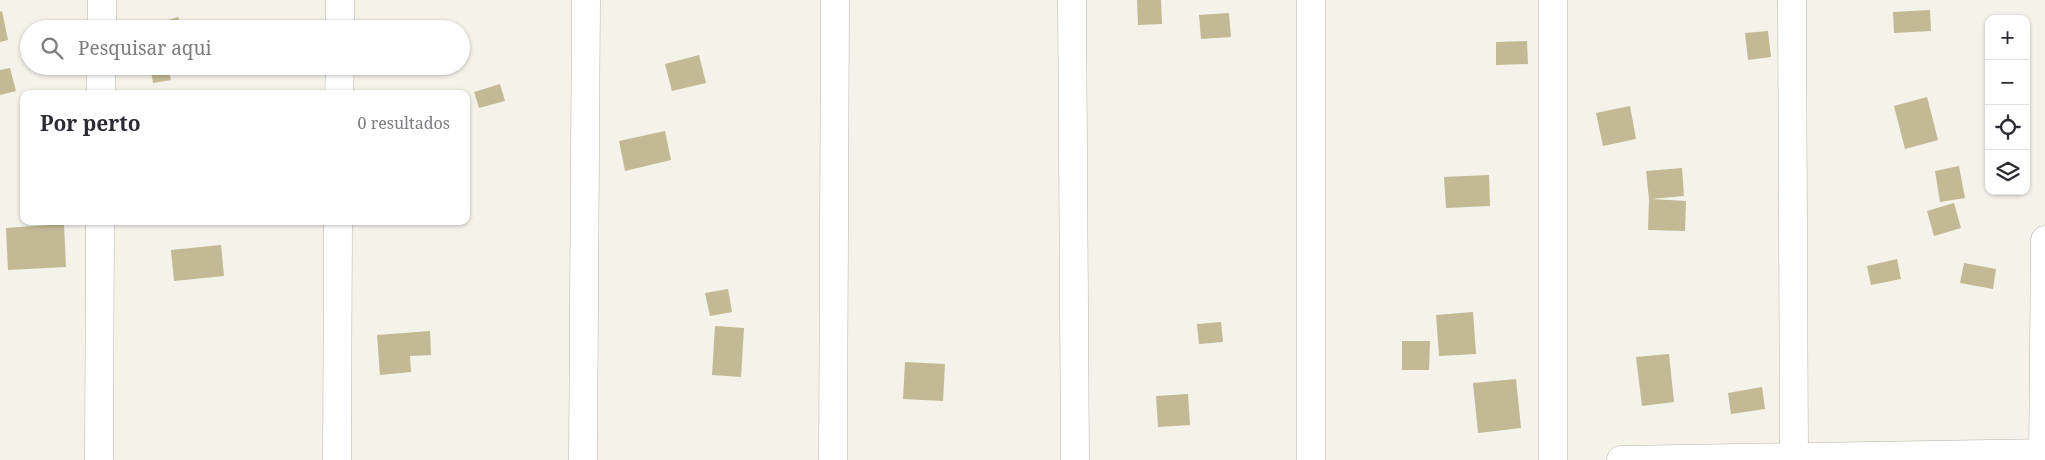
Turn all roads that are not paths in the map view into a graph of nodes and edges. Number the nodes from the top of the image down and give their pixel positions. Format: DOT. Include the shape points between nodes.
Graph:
graph roads {
  1 [pos="102,0"];
  2 [pos="340,0"];
  3 [pos="586,0"];
  4 [pos="835,0"];
  5 [pos="1072,0"];
  6 [pos="1311,0"];
  7 [pos="1553,0"];
  8 [pos="1792,0"];
  9 [pos="102,20"];
  10 [pos="340,20"];
  11 [pos="101,75"];
  12 [pos="340,75"];
  13 [pos="101,90"];
  14 [pos="340,90"];
  15 [pos="100,225"];
  16 [pos="338,225"];
  17 [pos="2045,240"];
  18 [pos="2044,455"];
  19 [pos="1794,458"];
  20 [pos="99,460"];
  21 [pos="336,460"];
  22 [pos="583,460"];
  23 [pos="833,460"];
  24 [pos="1075,460"];
  25 [pos="1311,460"];
  26 [pos="1553,460"];
  27 [pos="1621,460"];
  1 -- 9 [label="street"];
  2 -- 10 [label="street"];
  3 -- 22 [label="street"];
  4 -- 23 [label="street"];
  5 -- 24 [label="street"];
  6 -- 25 [label="street"];
  7 -- 26 [label="street"];
  8 -- 19 [label="street"];
  11 -- 13 [label="street"];
  12 -- 14 [label="street"];
  15 -- 20 [label="street"];
  16 -- 21 [label="street"];
  17 -- 18 [label="street"];
  18 -- 19 [label="street"];
  19 -- 27 [label="street"];
}
